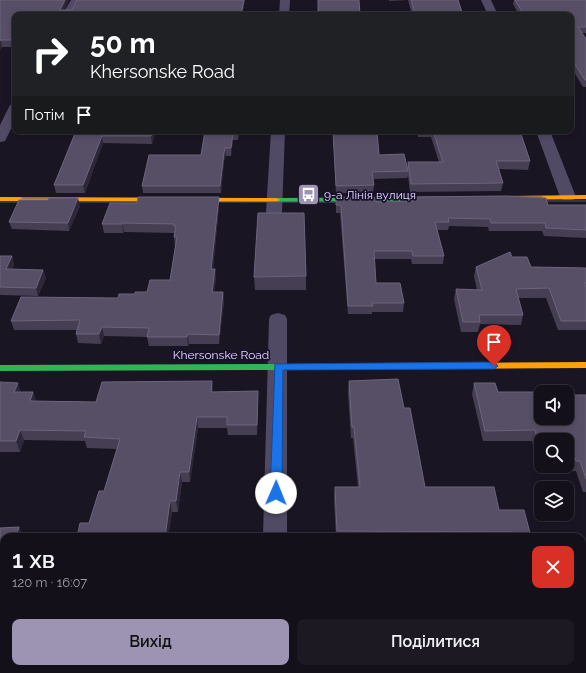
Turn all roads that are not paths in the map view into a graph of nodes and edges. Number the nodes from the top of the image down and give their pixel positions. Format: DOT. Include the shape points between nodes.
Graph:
graph roads {
  1 [pos="76,0"];
  2 [pos="285,0"];
  3 [pos="486,0"];
  4 [pos="68,12"];
  5 [pos="284,12"];
  6 [pos="492,12"];
  7 [pos="12,114"];
  8 [pos="278,134"];
  9 [pos="544,134"];
  10 [pos="0,138"];
  11 [pos="1,196"];
  12 [pos="568,197"];
  13 [pos="586,197"];
  14 [pos="449,198"];
  15 [pos="496,198"];
  16 [pos="274,206"];
  17 [pos="278,319"];
  18 [pos="586,365"];
  19 [pos="278,367"];
  20 [pos="0,368"];
  21 [pos="275,533"];
  1 -- 4 [label="street"];
  2 -- 5 [label="street"];
  3 -- 6 [label="street"];
  7 -- 10 [label="street"];
  8 -- 16 [label="street"];
  9 -- 12 [label="street"];
  11 -- 16 [label="street"];
  12 -- 13 [label="street"];
  12 -- 15 [label="street"];
  14 -- 16 [label="street"];
  17 -- 19 [label="street"];
  18 -- 19 [label="street, Khersonske Road"];
  19 -- 20 [label="street, Khersonske Road"];
  19 -- 21 [label="street"];
}
